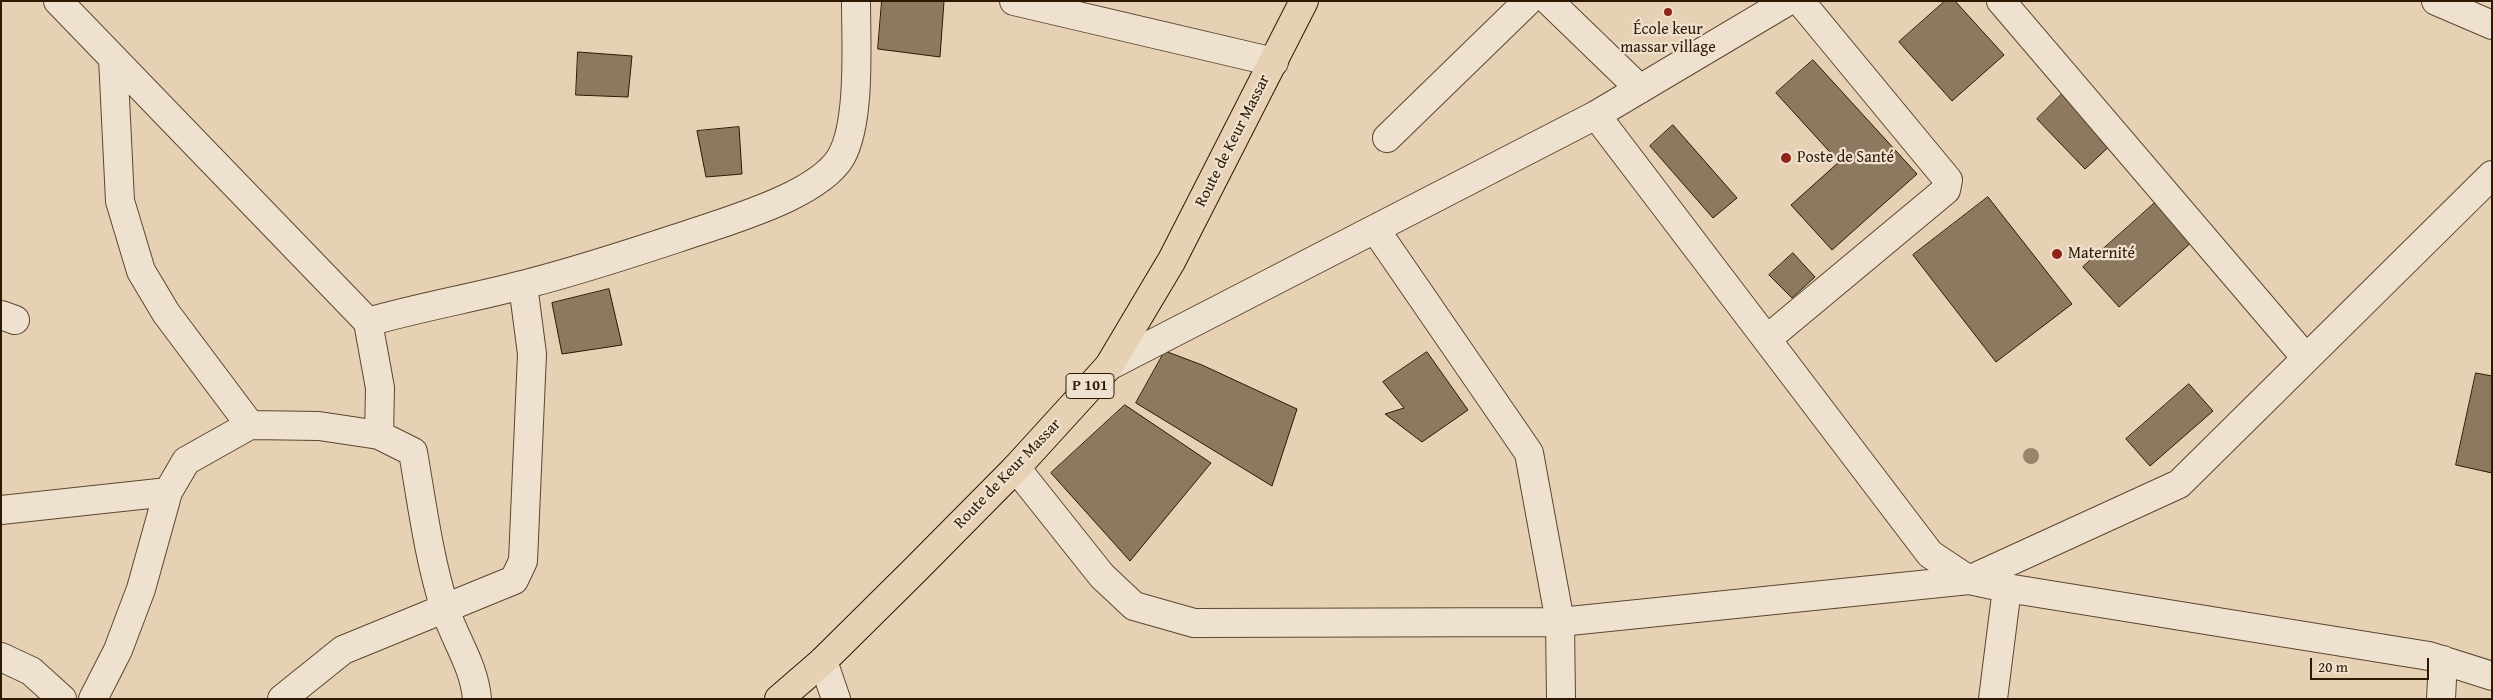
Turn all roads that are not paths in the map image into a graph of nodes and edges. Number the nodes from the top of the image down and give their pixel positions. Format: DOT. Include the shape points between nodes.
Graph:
graph roads {
  1 [pos="58,1"];
  2 [pos="856,1"];
  3 [pos="1014,1"];
  4 [pos="1304,1"];
  5 [pos="1528,1"];
  6 [pos="1548,1"];
  7 [pos="1788,1"];
  8 [pos="1800,1"];
  9 [pos="2001,1"];
  10 [pos="2436,1"];
  11 [pos="1093,10"];
  12 [pos="2492,25"];
  13 [pos="113,58"];
  14 [pos="1274,62"];
  15 [pos="1640,89"];
  16 [pos="1596,115"];
  17 [pos="1386,138"];
  18 [pos="2491,177"];
  19 [pos="1375,229"];
  20 [pos="524,285"];
  21 [pos="368,322"];
  22 [pos="1767,339"];
  23 [pos="2306,358"];
  24 [pos="1110,366"];
  25 [pos="250,425"];
  26 [pos="379,435"];
  27 [pos="1016,468"];
  28 [pos="168,492"];
  29 [pos="1,510"];
  30 [pos="1969,580"];
  31 [pos="2008,588"];
  32 [pos="445,610"];
  33 [pos="1560,622"];
  34 [pos="1,657"];
  35 [pos="2442,660"];
  36 [pos="823,662"];
  37 [pos="2492,676"];
  38 [pos="62,699"];
  39 [pos="93,699"];
  40 [pos="282,699"];
  41 [pos="476,699"];
  42 [pos="779,699"];
  43 [pos="836,699"];
  44 [pos="1561,699"];
  45 [pos="1993,699"];
  46 [pos="2441,699"];
  1 -- 13 [label="street"];
  2 -- 20 [label="street" via="850,136 840,159 824,176 772,206 610,262"];
  3 -- 11 [label="street"];
  4 -- 14 [label="main road, Route de Keur Massar / P 101"];
  5 -- 17 [label="street"];
  6 -- 15 [label="street"];
  7 -- 15 [label="street"];
  8 -- 22 [label="street" via="1948,180 1946,190"];
  9 -- 23 [label="street"];
  10 -- 12 [label="street"];
  11 -- 14 [label="street"];
  13 -- 21 [label="street"];
  13 -- 25 [label="street" via="120,201 141,271 166,313"];
  14 -- 24 [label="main road, Route de Keur Massar / P 101" via="1172,260"];
  15 -- 16 [label="street"];
  16 -- 19 [label="street"];
  16 -- 22 [label="street"];
  18 -- 23 [label="street"];
  19 -- 24 [label="street"];
  19 -- 33 [label="street" via="1529,453"];
  20 -- 21 [label="street"];
  20 -- 32 [label="street" via="532,354 523,561 514,580"];
  21 -- 26 [label="street" via="380,388"];
  22 -- 30 [label="street" via="1930,554"];
  23 -- 30 [label="street" via="2180,484"];
  24 -- 27 [label="main road, Route de Keur Massar / P 101"];
  25 -- 26 [label="street" via="319,426"];
  25 -- 28 [label="street" via="186,461"];
  26 -- 32 [label="street" via="413,452 426,531"];
  27 -- 33 [label="street" via="1102,576 1134,606 1194,623"];
  27 -- 36 [label="main road, Route de Keur Massar / P 101"];
  28 -- 29 [label="street"];
  28 -- 39 [label="street" via="141,590 118,650"];
  30 -- 31 [label="street"];
  30 -- 33 [label="street"];
  31 -- 35 [label="street"];
  31 -- 45 [label="street"];
  32 -- 40 [label="street" via="343,650"];
  32 -- 41 [label="street" via="475,680"];
  33 -- 44 [label="street"];
  34 -- 38 [label="street" via="30,671"];
  35 -- 37 [label="street"];
  35 -- 46 [label="street"];
  36 -- 42 [label="main road, Route de Keur Massar / P 101"];
  36 -- 43 [label="street"];
}
